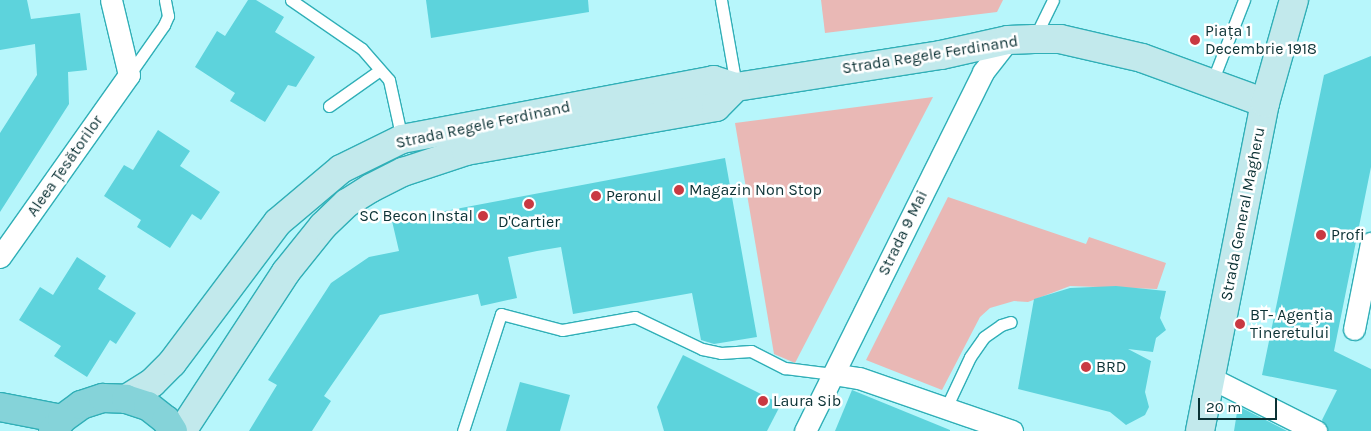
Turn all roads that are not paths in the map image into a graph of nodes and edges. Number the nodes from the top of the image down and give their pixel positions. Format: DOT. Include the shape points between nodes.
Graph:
graph roads {
  1 [pos="111,0"];
  2 [pos="165,0"];
  3 [pos="291,0"];
  4 [pos="721,0"];
  5 [pos="1053,0"];
  6 [pos="1244,0"];
  7 [pos="1294,0"];
  8 [pos="1021,39"];
  9 [pos="380,70"];
  10 [pos="129,75"];
  11 [pos="1212,82"];
  12 [pos="736,87"];
  13 [pos="1265,103"];
  14 [pos="329,106"];
  15 [pos="402,139"];
  16 [pos="1371,243"];
  17 [pos="0,257"];
  18 [pos="1010,322"];
  19 [pos="1354,329"];
  20 [pos="833,374"];
  21 [pos="1211,378"];
  22 [pos="126,399"];
  23 [pos="7,405"];
  24 [pos="946,408"];
  25 [pos="58,425"];
  26 [pos="173,431"];
  27 [pos="182,431"];
  28 [pos="463,431"];
  29 [pos="805,431"];
  30 [pos="1012,431"];
  31 [pos="1200,431"];
  32 [pos="1316,431"];
  1 -- 10 [label="street"];
  2 -- 10 [label="lane, Aleea Țesătorilor" via="168,16 164,25"];
  3 -- 9 [label="lane" via="362,49"];
  4 -- 12 [label="lane"];
  5 -- 8 [label="lane"];
  6 -- 11 [label="lane"];
  7 -- 13 [label="street, Strada General Magheru"];
  8 -- 11 [label="street, Strada Regele Ferdinand" via="1060,39 1109,49"];
  8 -- 12 [label="street, Strada Regele Ferdinand"];
  8 -- 20 [label="street, Strada 9 Mai" via="983,72"];
  9 -- 14 [label="lane"];
  9 -- 15 [label="lane" via="389,80"];
  10 -- 17 [label="street, Aleea Țesătorilor"];
  11 -- 13 [label="street, Strada Regele Ferdinand"];
  12 -- 15 [label="street, Strada Regele Ferdinand" via="713,80"];
  12 -- 27 [label="street, Strada Regele Ferdinand" via="716,108 466,151 402,172 347,203 323,226 286,272"];
  13 -- 21 [label="street, Strada General Magheru"];
  15 -- 22 [label="street, Strada Regele Ferdinand" via="341,169 278,222 172,363 152,383"];
  16 -- 19 [label="street"];
  18 -- 24 [label="lane" via="984,337 970,357"];
  20 -- 24 [label="street" via="859,378"];
  20 -- 28 [label="lane" via="785,368 751,351 721,353 702,349 635,317 562,330 501,314"];
  20 -- 29 [label="street, Strada 9 Mai"];
  21 -- 31 [label="street, Strada General Magheru"];
  21 -- 32 [label="street"];
  22 -- 25 [label="main road" via="103,398 81,405"];
  22 -- 26 [label="main road" via="148,406 166,420"];
  23 -- 25 [label="main road"];
  24 -- 30 [label="street"];
}
